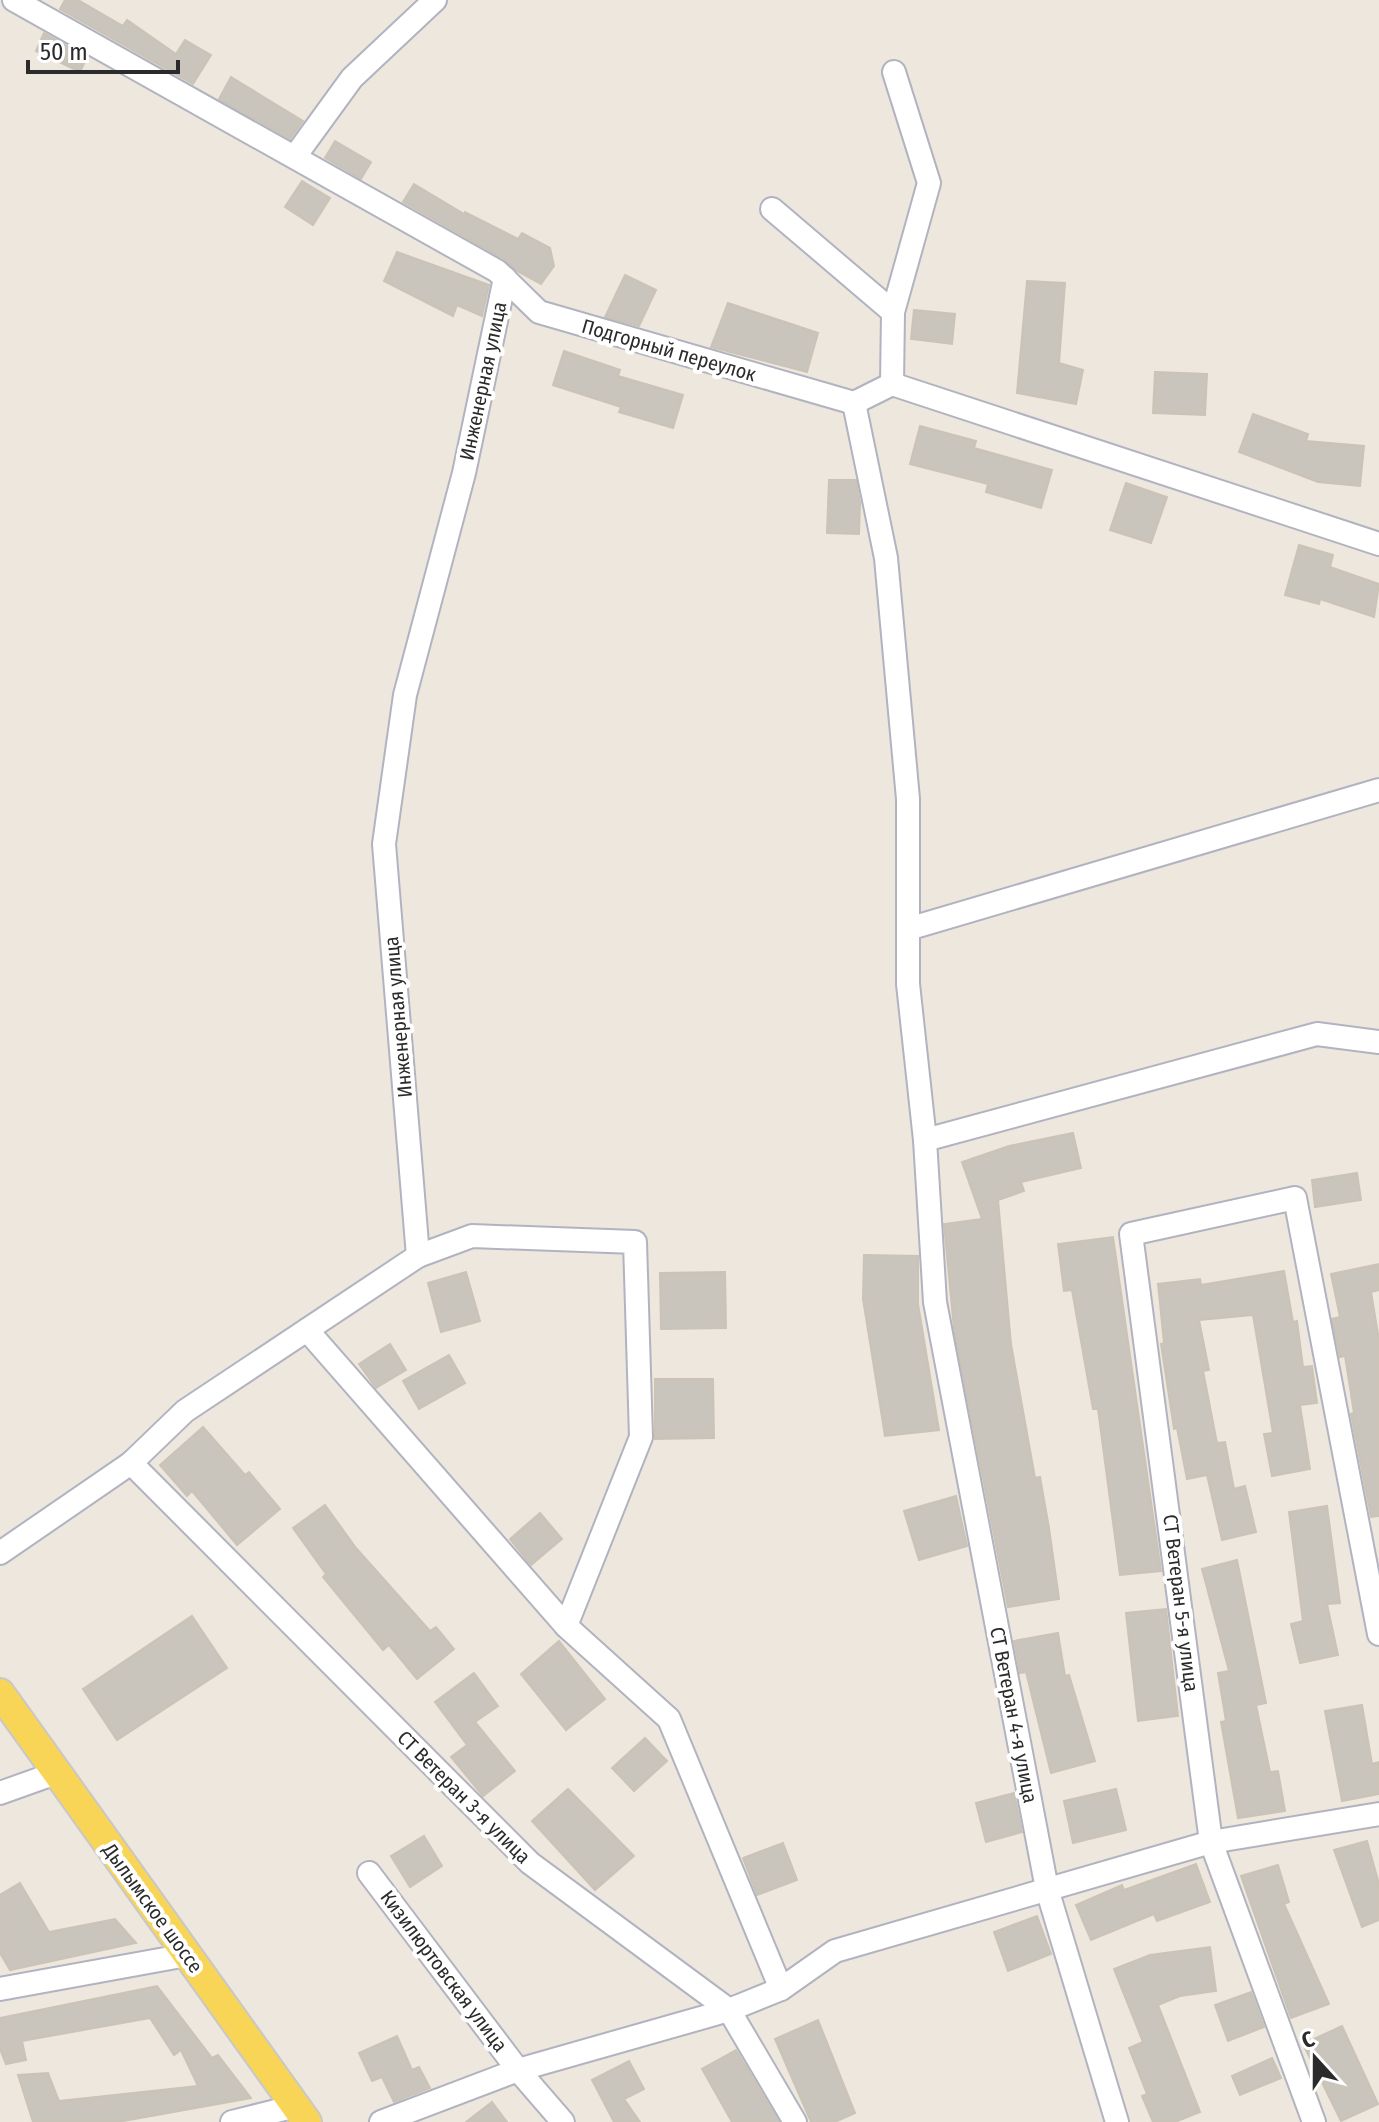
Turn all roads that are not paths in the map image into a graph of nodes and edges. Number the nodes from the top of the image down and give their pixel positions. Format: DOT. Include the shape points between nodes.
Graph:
graph roads {
  1 [pos="14,0"];
  2 [pos="435,0"];
  3 [pos="894,72"];
  4 [pos="296,155"];
  5 [pos="772,209"];
  6 [pos="505,278"];
  7 [pos="893,312"];
  8 [pos="892,384"];
  9 [pos="854,403"];
  10 [pos="1379,544"];
  11 [pos="1379,790"];
  12 [pos="908,929"];
  13 [pos="1379,1042"];
  14 [pos="925,1140"];
  15 [pos="418,1256"];
  16 [pos="307,1330"];
  17 [pos="131,1463"];
  18 [pos="0,1553"];
  19 [pos="566,1626"];
  20 [pos="1379,1634"];
  21 [pos="0,1693"];
  22 [pos="56,1773"];
  23 [pos="0,1793"];
  24 [pos="1378,1816"];
  25 [pos="1211,1842"];
  26 [pos="369,1873"];
  27 [pos="1047,1889"];
  28 [pos="187,1955"];
  29 [pos="0,1989"];
  30 [pos="781,1989"];
  31 [pos="729,2010"];
  32 [pos="518,2070"];
  33 [pos="301,2114"];
  34 [pos="232,2122"];
  35 [pos="381,2122"];
  36 [pos="563,2122"];
  37 [pos="795,2122"];
  38 [pos="1117,2122"];
  39 [pos="1314,2122"];
  1 -- 4 [label="street, Подгорный переулок"];
  2 -- 4 [label="street" via="352,78"];
  3 -- 7 [label="street" via="929,183"];
  4 -- 6 [label="street, Подгорный переулок"];
  5 -- 7 [label="street"];
  6 -- 9 [label="street, Подгорный переулок" via="539,312"];
  6 -- 15 [label="street, Инженерная улица" via="464,473 405,695 384,844"];
  7 -- 8 [label="street"];
  8 -- 9 [label="street"];
  8 -- 10 [label="street"];
  9 -- 12 [label="street, СТ Ветеран 4-я улица" via="886,558 908,799"];
  11 -- 12 [label="street"];
  12 -- 14 [label="street, СТ Ветеран 4-я улица" via="908,984"];
  13 -- 14 [label="street" via="1317,1034"];
  14 -- 27 [label="street, СТ Ветеран 4-я улица" via="935,1302"];
  15 -- 16 [label="street"];
  15 -- 19 [label="street" via="472,1236 635,1242 641,1437"];
  16 -- 17 [label="street" via="185,1411"];
  16 -- 19 [label="street"];
  17 -- 18 [label="street"];
  17 -- 31 [label="street, СТ Ветеран 3-я улица" via="530,1863"];
  19 -- 30 [label="street" via="669,1719"];
  20 -- 25 [label="street, СТ Ветеран 5-я улица" via="1295,1198 1131,1234"];
  21 -- 22 [label="main road, Дылымское шоссе"];
  22 -- 23 [label="street"];
  22 -- 28 [label="main road, Дылымское шоссе"];
  24 -- 25 [label="street"];
  25 -- 27 [label="street"];
  25 -- 39 [label="street, СТ Ветеран 5-я улица"];
  26 -- 32 [label="street, Кизилюртовская улица"];
  27 -- 30 [label="street" via="835,1951"];
  27 -- 38 [label="street, СТ Ветеран 4-я улица"];
  28 -- 29 [label="street"];
  28 -- 33 [label="main road, Дылымское шоссе"];
  30 -- 31 [label="street"];
  31 -- 32 [label="street"];
  31 -- 37 [label="street, СТ Ветеран 3-я улица"];
  32 -- 35 [label="street"];
  32 -- 36 [label="street, Кизилюртовская улица"];
  33 -- 34 [label="street"];
}
